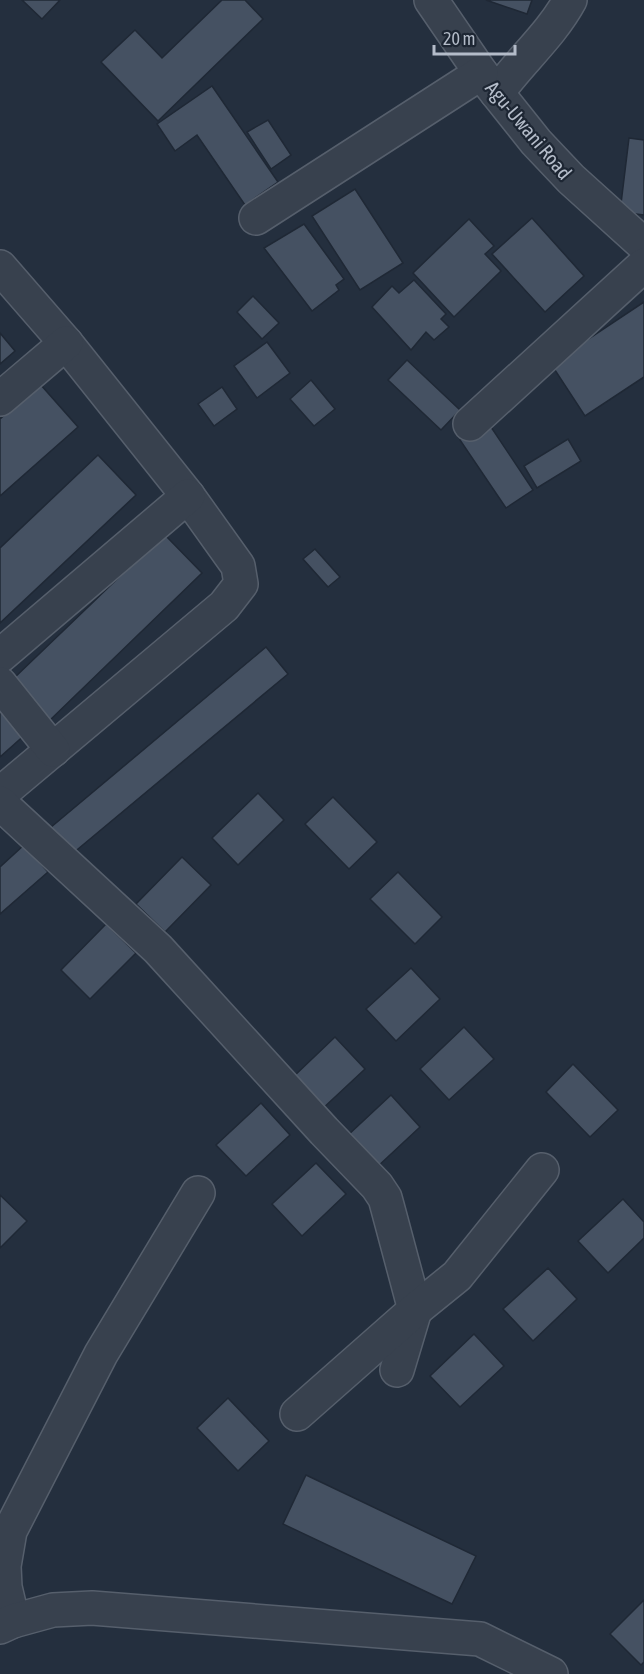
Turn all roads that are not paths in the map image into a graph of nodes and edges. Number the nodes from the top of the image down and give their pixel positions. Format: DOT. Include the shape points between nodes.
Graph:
graph roads {
  1 [pos="431,0"];
  2 [pos="570,0"];
  3 [pos="489,83"];
  4 [pos="256,218"];
  5 [pos="644,245"];
  6 [pos="644,265"];
  7 [pos="0,267"];
  8 [pos="66,343"];
  9 [pos="0,399"];
  10 [pos="470,424"];
  11 [pos="188,496"];
  12 [pos="0,656"];
  13 [pos="0,684"];
  14 [pos="53,750"];
  15 [pos="0,794"];
  16 [pos="0,803"];
  17 [pos="542,1170"];
  18 [pos="198,1193"];
  19 [pos="415,1311"];
  20 [pos="397,1370"];
  21 [pos="297,1414"];
  22 [pos="5,1522"];
  23 [pos="7,1624"];
  24 [pos="551,1674"];
  1 -- 3 [label="street, Agu-Uwani Road"];
  2 -- 3 [label="street" via="549,31 512,72"];
  3 -- 4 [label="street"];
  3 -- 5 [label="street, Agu-Uwani Road" via="571,179"];
  6 -- 10 [label="street"];
  7 -- 8 [label="street"];
  8 -- 9 [label="street"];
  8 -- 11 [label="street"];
  11 -- 12 [label="street"];
  11 -- 14 [label="street" via="238,566 241,584 224,606"];
  13 -- 14 [label="street"];
  14 -- 15 [label="street"];
  16 -- 19 [label="street" via="158,949 377,1186 388,1209"];
  17 -- 19 [label="street" via="470,1263"];
  18 -- 22 [label="street"];
  19 -- 20 [label="street"];
  19 -- 21 [label="street"];
  22 -- 23 [label="street"];
  23 -- 24 [label="street" via="53,1610 92,1608 480,1639"];
}
